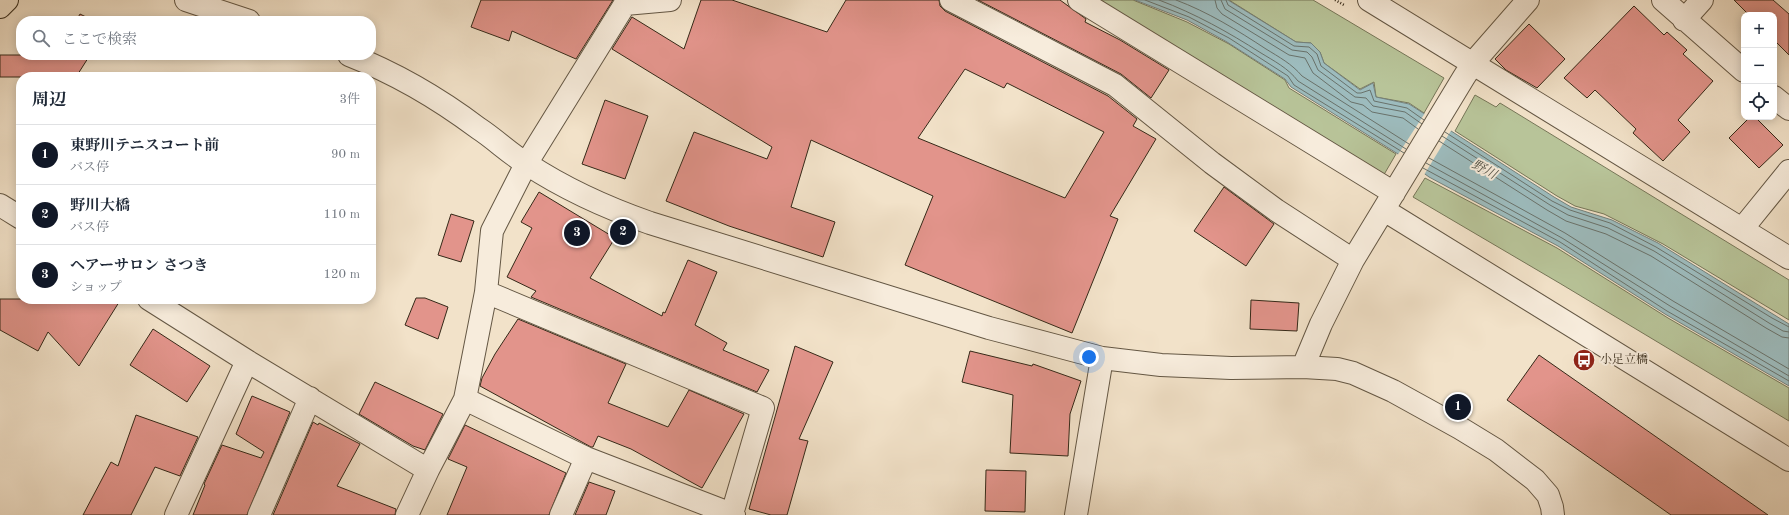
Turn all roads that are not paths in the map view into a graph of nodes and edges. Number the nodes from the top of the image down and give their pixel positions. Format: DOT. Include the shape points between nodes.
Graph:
graph roads {
  1 [pos="7,0"];
  2 [pos="186,0"];
  3 [pos="670,0"];
  4 [pos="951,0"];
  5 [pos="1079,0"];
  6 [pos="1369,0"];
  7 [pos="1528,0"];
  8 [pos="1663,0"];
  9 [pos="1702,0"];
  10 [pos="0,7"];
  11 [pos="234,16"];
  12 [pos="1684,20"];
  13 [pos="361,60"];
  14 [pos="1473,63"];
  15 [pos="1741,68"];
  16 [pos="1777,99"];
  17 [pos="1789,109"];
  18 [pos="526,164"];
  19 [pos="1789,170"];
  20 [pos="1392,197"];
  21 [pos="0,205"];
  22 [pos="16,215"];
  23 [pos="1742,229"];
  24 [pos="1789,258"];
  25 [pos="1353,260"];
  26 [pos="486,292"];
  27 [pos="157,304"];
  28 [pos="1102,358"];
  29 [pos="247,361"];
  30 [pos="1303,367"];
  31 [pos="310,398"];
  32 [pos="464,400"];
  33 [pos="586,458"];
  34 [pos="1789,460"];
  35 [pos="428,470"];
  36 [pos="733,514"];
  37 [pos="176,515"];
  38 [pos="258,515"];
  39 [pos="407,515"];
  40 [pos="561,515"];
  41 [pos="1076,515"];
  42 [pos="1553,515"];
  1 -- 10 [label="main road"];
  2 -- 11 [label="street"];
  3 -- 18 [label="street" via="626,4"];
  4 -- 25 [label="street" via="1114,85 1276,210"];
  5 -- 20 [label="street"];
  6 -- 14 [label="street"];
  7 -- 14 [label="street"];
  8 -- 12 [label="street"];
  9 -- 12 [label="street"];
  12 -- 15 [label="street"];
  13 -- 18 [label="street" via="423,91 478,127"];
  14 -- 20 [label="street"];
  14 -- 23 [label="street"];
  16 -- 17 [label="street"];
  18 -- 26 [label="street" via="492,231"];
  18 -- 28 [label="street" via="601,205 650,223 989,328"];
  19 -- 23 [label="street"];
  20 -- 25 [label="street"];
  20 -- 34 [label="street"];
  21 -- 22 [label="street"];
  23 -- 24 [label="street"];
  25 -- 30 [label="street"];
  26 -- 32 [label="street"];
  26 -- 36 [label="street" via="763,408"];
  27 -- 29 [label="street"];
  28 -- 30 [label="street" via="1161,365 1230,368"];
  28 -- 41 [label="street"];
  29 -- 31 [label="street"];
  29 -- 37 [label="street"];
  30 -- 42 [label="street" via="1337,369 1353,373 1393,391 1460,428 1496,450 1535,480 1548,495"];
  31 -- 35 [label="street"];
  31 -- 38 [label="street"];
  32 -- 33 [label="street"];
  32 -- 35 [label="street"];
  33 -- 36 [label="street"];
  33 -- 40 [label="street"];
  35 -- 39 [label="street"];
}
